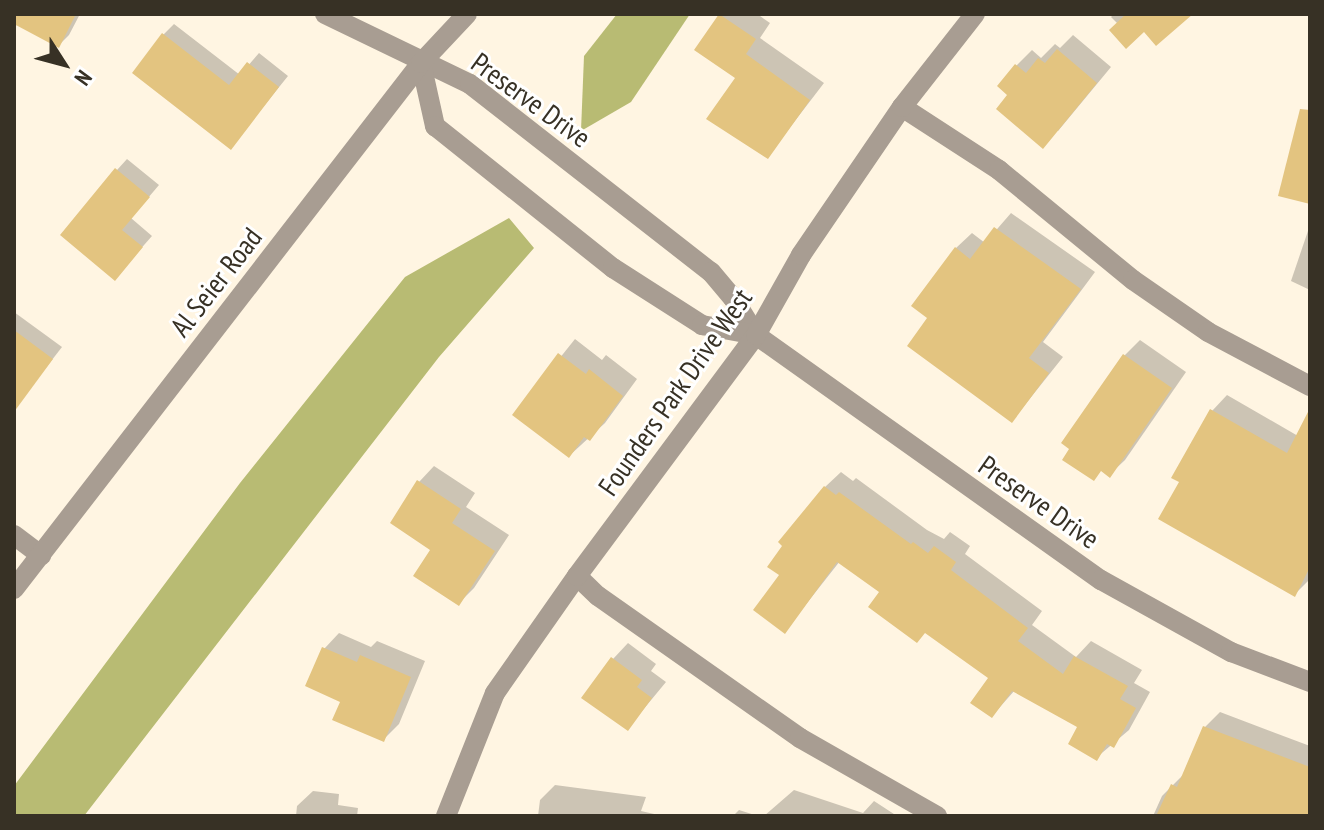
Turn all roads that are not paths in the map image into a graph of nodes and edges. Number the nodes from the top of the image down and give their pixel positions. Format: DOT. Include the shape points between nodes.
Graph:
graph roads {
  1 [pos="325,14"];
  2 [pos="467,14"];
  3 [pos="975,14"];
  4 [pos="421,63"];
  5 [pos="902,107"];
  6 [pos="756,335"];
  7 [pos="1310,386"];
  8 [pos="14,535"];
  9 [pos="41,555"];
  10 [pos="577,576"];
  11 [pos="14,589"];
  12 [pos="1310,682"];
  13 [pos="446,816"];
  14 [pos="937,816"];
  1 -- 4 [label="street"];
  2 -- 4 [label="street, Al Seier Road"];
  3 -- 5 [label="street, Founders Park Drive West"];
  4 -- 6 [label="street, Preserve Drive" via="470,84 711,272"];
  4 -- 6 [label="street, Preserve Drive" via="435,126 447,136 613,268 702,325"];
  4 -- 9 [label="street, Al Seier Road"];
  5 -- 6 [label="street, Founders Park Drive West" via="801,255"];
  5 -- 7 [label="street" via="999,170 1133,280 1196,323"];
  6 -- 10 [label="street, Founders Park Drive West"];
  6 -- 12 [label="street, Preserve Drive" via="1101,580 1231,652"];
  8 -- 9 [label="street"];
  9 -- 11 [label="street, Al Seier Road"];
  10 -- 13 [label="street, Founders Park Drive West" via="495,693"];
  10 -- 14 [label="street" via="800,738"];
}
